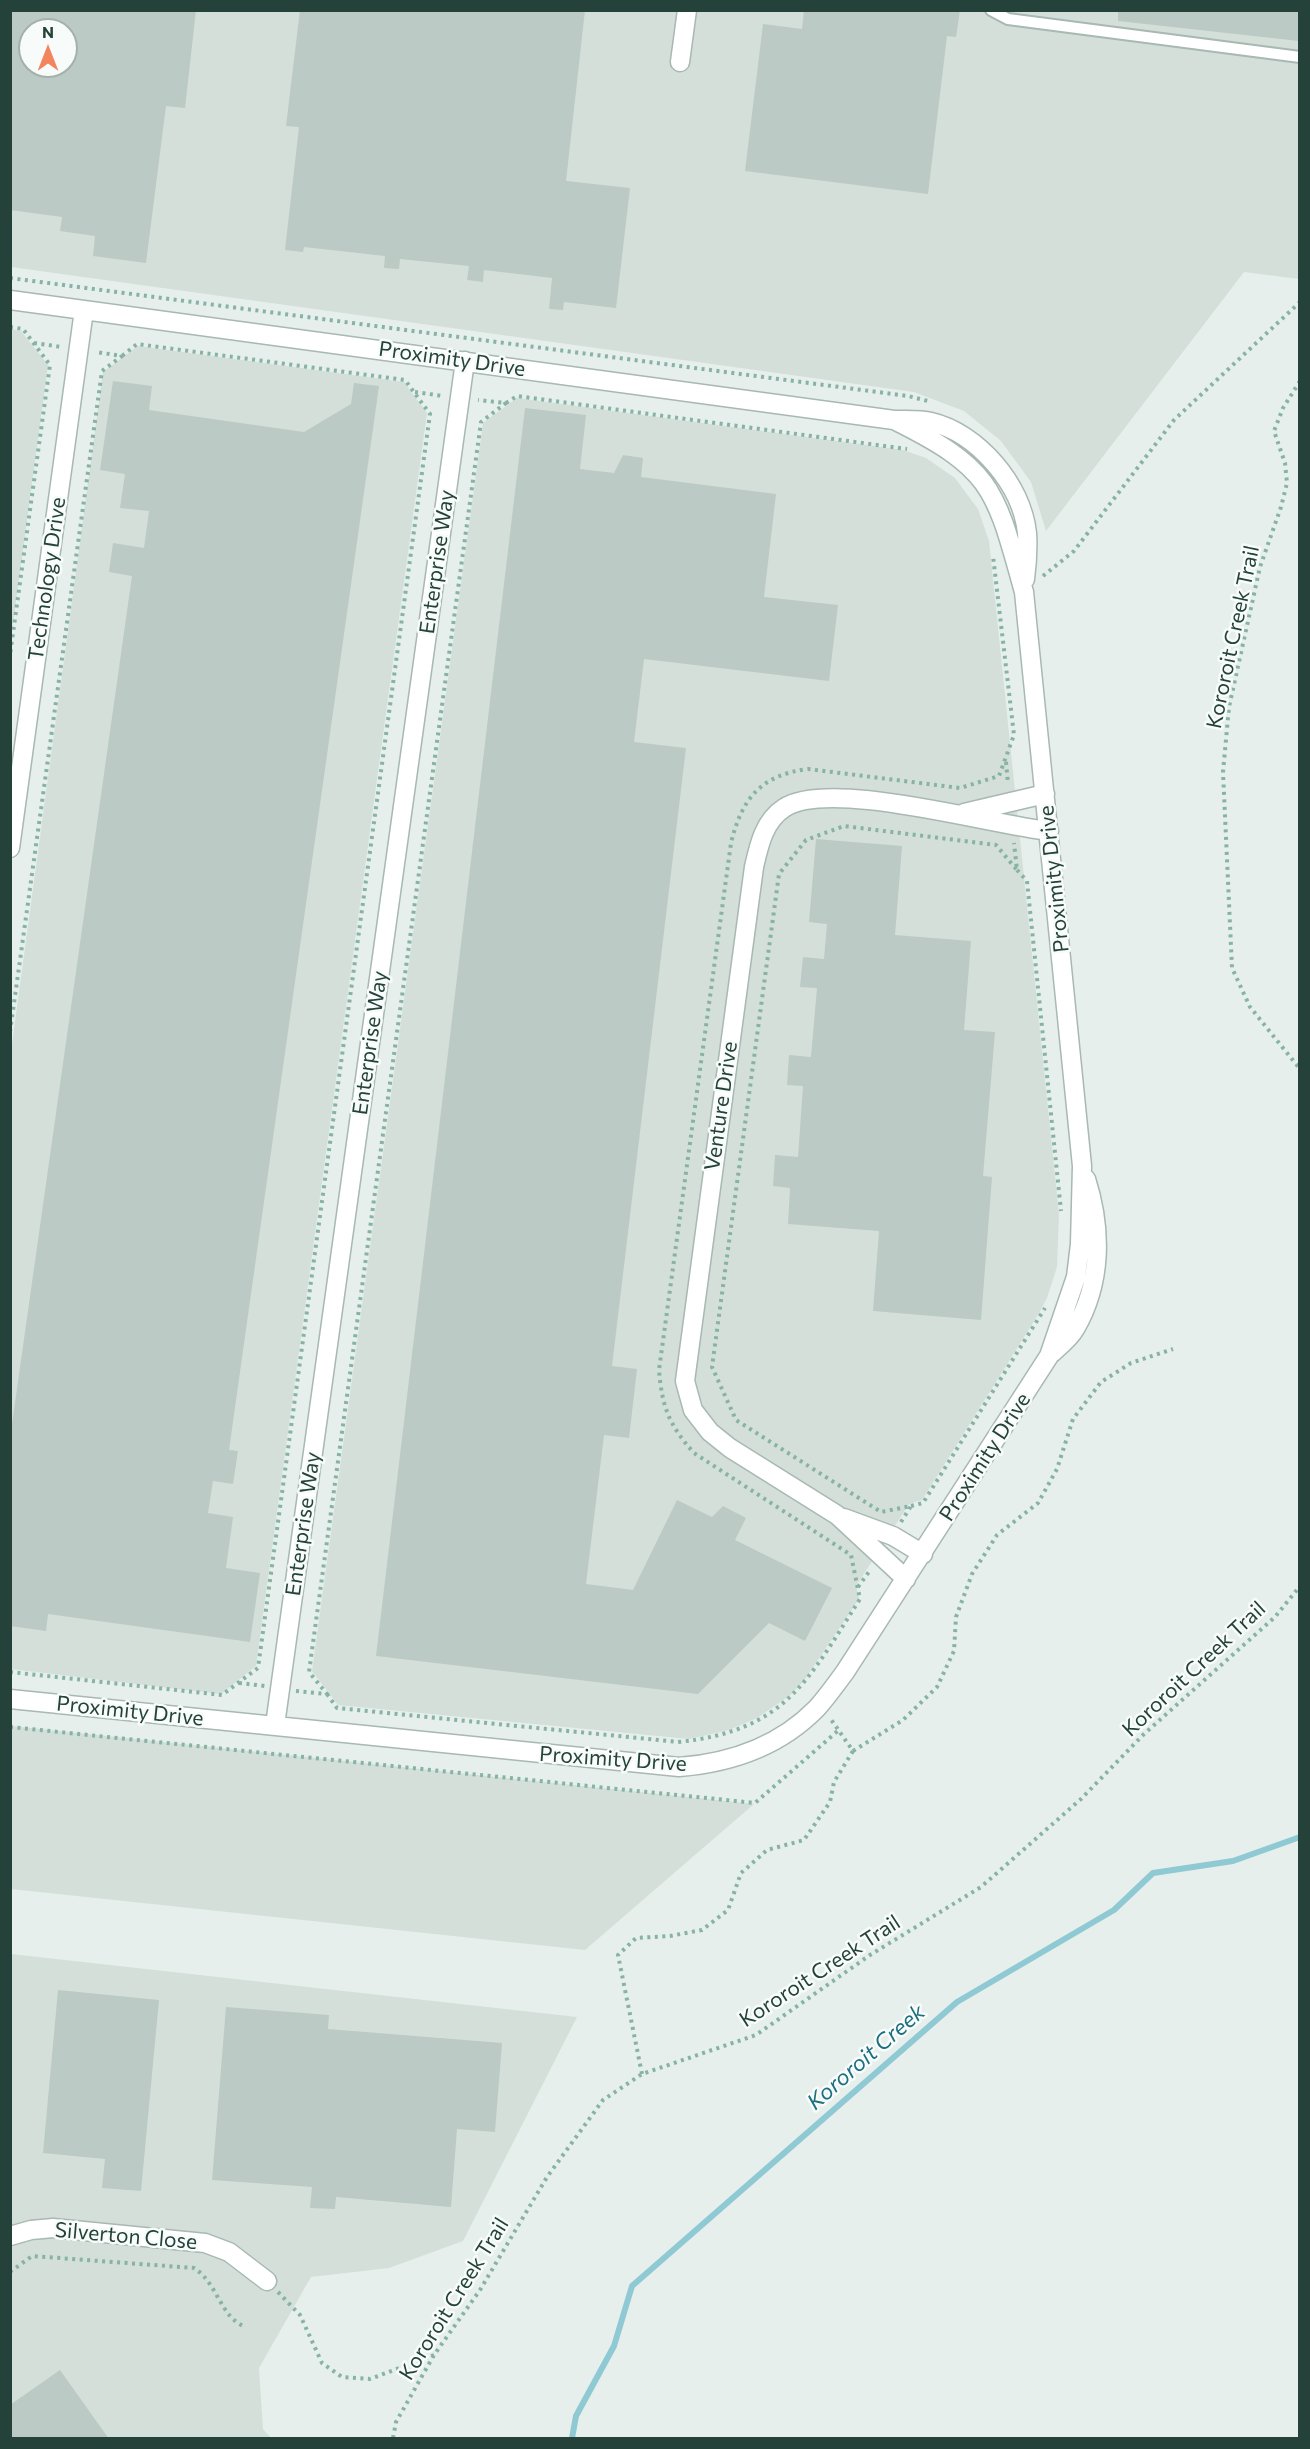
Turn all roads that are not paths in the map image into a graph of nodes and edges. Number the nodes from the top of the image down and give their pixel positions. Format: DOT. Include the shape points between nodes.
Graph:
graph roads {
  1 [pos="687,10"];
  2 [pos="991,10"];
  3 [pos="1299,57"];
  4 [pos="680,62"];
  5 [pos="10,300"];
  6 [pos="84,310"];
  7 [pos="465,361"];
  8 [pos="1045,794"];
  9 [pos="959,813"];
  10 [pos="1049,831"];
  11 [pos="10,848"];
  12 [pos="837,1515"];
  13 [pos="923,1554"];
  14 [pos="906,1579"];
  15 [pos="10,1699"];
  16 [pos="275,1725"];
  17 [pos="10,2236"];
  18 [pos="267,2281"];
  1 -- 4 [label="street"];
  2 -- 3 [label="lane" via="1008,18"];
  5 -- 6 [label="street, Proximity Drive"];
  6 -- 7 [label="street, Proximity Drive"];
  6 -- 11 [label="street, Technology Drive"];
  7 -- 8 [label="street, Proximity Drive" via="894,420 957,454 984,480 1001,512 1023,592"];
  7 -- 16 [label="street, Enterprise Way"];
  8 -- 9 [label="street, Venture Drive"];
  8 -- 10 [label="street, Proximity Drive"];
  9 -- 10 [label="street, Venture Drive" via="1012,827"];
  9 -- 12 [label="street, Venture Drive" via="829,796 806,799 785,807 772,819 761,838 754,867 685,1381 693,1410 710,1431 730,1448"];
  10 -- 13 [label="street, Proximity Drive" via="1082,1166 1076,1277 1049,1356"];
  12 -- 13 [label="street, Venture Drive" via="892,1536"];
  12 -- 14 [label="street, Venture Drive"];
  13 -- 14 [label="street, Proximity Drive"];
  14 -- 16 [label="street, Proximity Drive" via="816,1709 778,1739 748,1754 713,1764 679,1767"];
  15 -- 16 [label="street, Proximity Drive"];
  17 -- 18 [label="street, Silverton Close" via="53,2228 205,2243 229,2252"];
}
